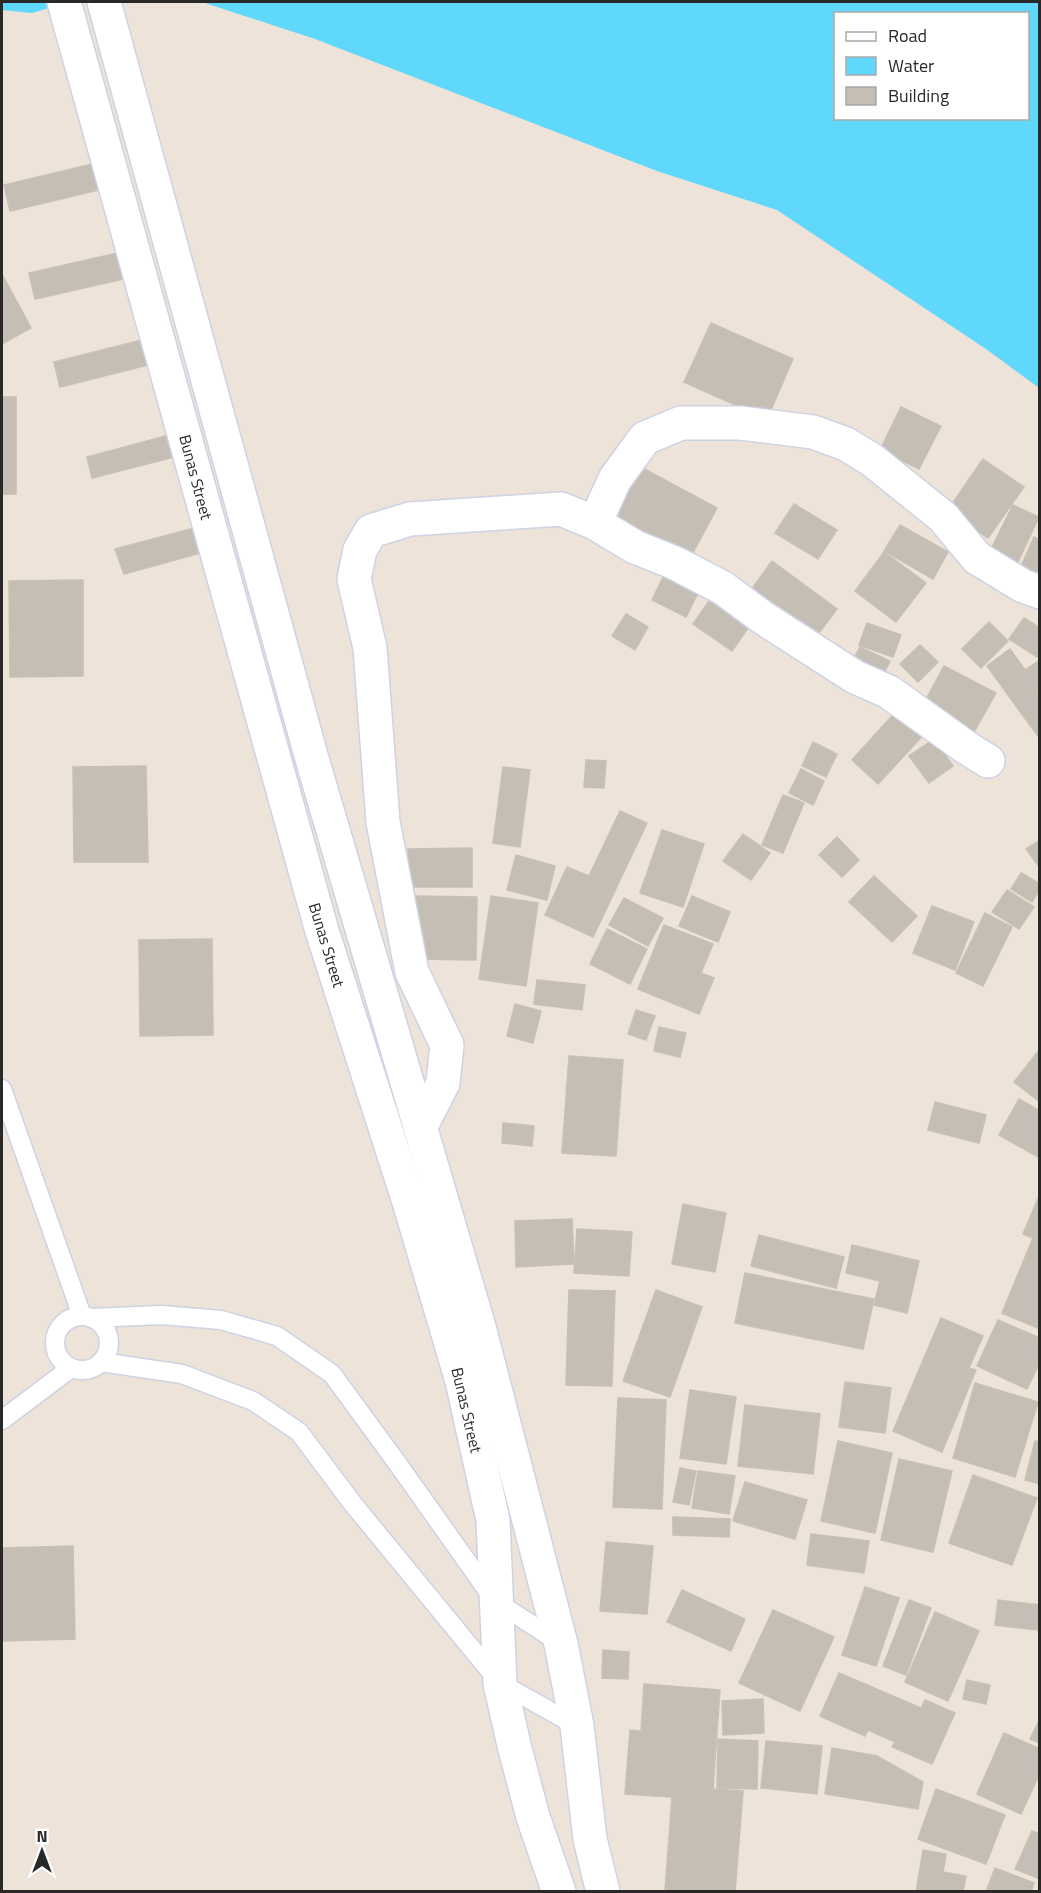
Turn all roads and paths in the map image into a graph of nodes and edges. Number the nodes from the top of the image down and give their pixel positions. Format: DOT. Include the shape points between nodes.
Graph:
graph roads {
  1 [pos="64,2"];
  2 [pos="104,2"];
  3 [pos="596,522"];
  4 [pos="1040,592"];
  5 [pos="988,761"];
  6 [pos="2,1089"];
  7 [pos="421,1126"];
  8 [pos="87,1317"];
  9 [pos="101,1362"];
  10 [pos="71,1368"];
  11 [pos="2,1420"];
  12 [pos="495,1601"];
  13 [pos="561,1644"];
  14 [pos="500,1683"];
  15 [pos="578,1726"];
  16 [pos="559,1892"];
  17 [pos="603,1892"];
  1 -- 12 [label="street, Bunas Street" via="322,931 462,1381 493,1520"];
  2 -- 7 [label="street, Bunas Street" via="312,759"];
  3 -- 4 [label="street" via="615,479 645,438 681,423 740,423 813,432 846,444 872,460 943,517 976,558"];
  3 -- 5 [label="street" via="634,547 723,588 855,677 889,692"];
  3 -- 7 [label="street" via="561,509 410,519 371,531 360,550 354,579 370,648 383,822 412,972 447,1045 443,1083"];
  6 -- 8 [label="lane"];
  7 -- 13 [label="street, Bunas Street" via="479,1327"];
  8 -- 9 [label="lane" via="101,1324 107,1333 107,1353"];
  8 -- 10 [label="lane" via="71,1318 57,1332 57,1353"];
  8 -- 12 [label="lane" via="162,1315 220,1320 277,1336 332,1374"];
  9 -- 10 [label="lane" via="82,1370"];
  9 -- 14 [label="lane" via="183,1374 254,1401 299,1432"];
  10 -- 11 [label="lane"];
  12 -- 13 [label="lane"];
  12 -- 14 [label="street, Bunas Street"];
  13 -- 15 [label="street, Bunas Street"];
  14 -- 15 [label="lane"];
  14 -- 16 [label="street, Bunas Street" via="533,1817"];
  15 -- 17 [label="street" via="590,1839"];
}
